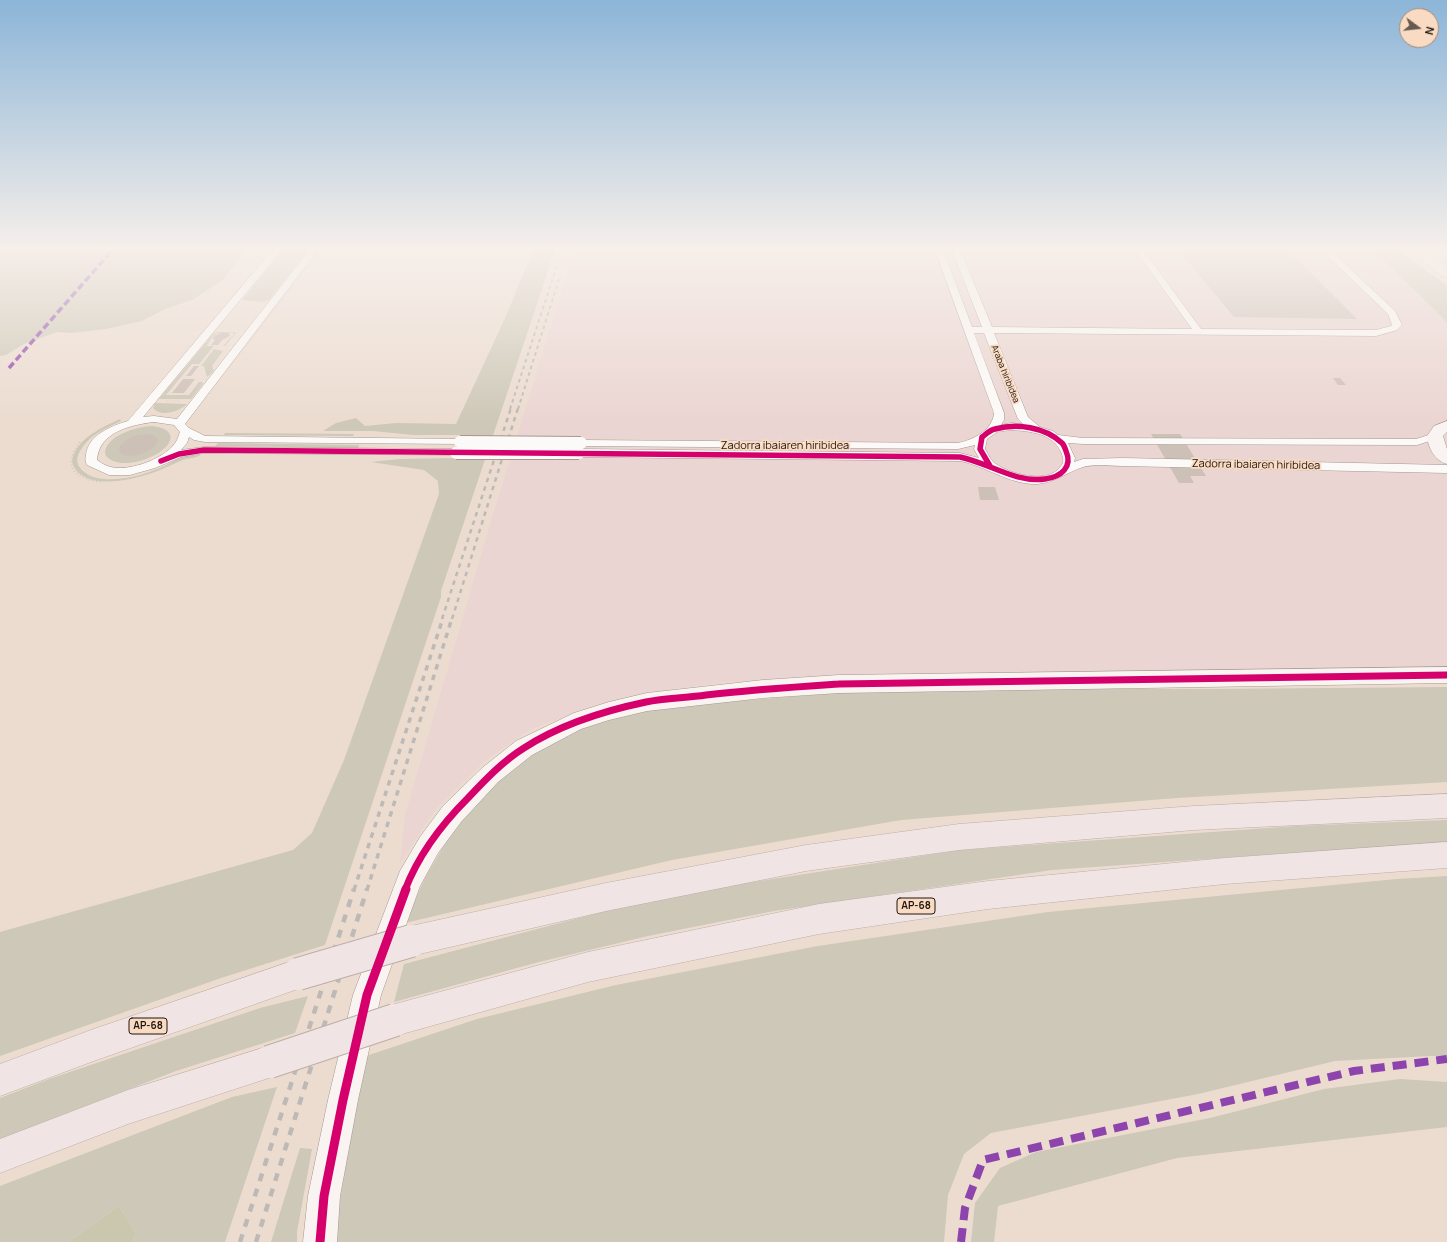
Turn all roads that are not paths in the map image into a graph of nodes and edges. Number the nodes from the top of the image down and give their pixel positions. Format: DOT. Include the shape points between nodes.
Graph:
graph roads {
  1 [pos="231,305"];
  2 [pos="272,305"];
  3 [pos="959,305"];
  4 [pos="978,305"];
  5 [pos="1179,305"];
  6 [pos="1383,305"];
  7 [pos="968,330"];
  8 [pos="988,330"];
  9 [pos="1198,331"];
  10 [pos="132,423"];
  11 [pos="183,427"];
  12 [pos="993,429"];
  13 [pos="1036,429"];
  14 [pos="1441,431"];
  15 [pos="1056,438"];
  16 [pos="980,439"];
  17 [pos="458,447"];
  18 [pos="580,448"];
  19 [pos="1447,459"];
  20 [pos="161,461"];
  21 [pos="990,466"];
  22 [pos="1447,469"];
  23 [pos="1065,470"];
  24 [pos="1447,675"];
  25 [pos="1447,806"];
  26 [pos="1447,855"];
  27 [pos="0,1080"];
  28 [pos="0,1156"];
  29 [pos="320,1242"];
  1 -- 10 [label="street"];
  2 -- 11 [label="street" via="197,402"];
  3 -- 7 [label="street, Araba hiribidea"];
  4 -- 8 [label="street, Araba hiribidea"];
  5 -- 9 [label="street"];
  6 -- 9 [label="street" via="1392,313 1397,325 1376,333"];
  7 -- 8 [label="street"];
  7 -- 12 [label="street, Araba hiribidea" via="999,413 999,420"];
  8 -- 9 [label="street"];
  8 -- 13 [label="street, Araba hiribidea" via="1023,418"];
  10 -- 11 [label="street" via="164,419"];
  10 -- 20 [label="street" via="119,427 99,440 90,453 90,462 110,472 144,468"];
  11 -- 17 [label="street" via="198,438 205,439"];
  11 -- 20 [label="street" via="184,441 176,451"];
  12 -- 13 [label="street" via="1021,426"];
  12 -- 16 [label="street"];
  13 -- 15 [label="street"];
  14 -- 15 [label="street, Zadorra ibaiaren hiribidea" via="1417,442 1083,441"];
  14 -- 19 [label="street" via="1436,444"];
  15 -- 23 [label="street" via="1069,454 1069,463"];
  16 -- 18 [label="street, Zadorra ibaiaren hiribidea" via="958,446"];
  16 -- 21 [label="street" via="982,457"];
  17 -- 18 [label="street, bridge"];
  17 -- 20 [label="street" via="204,450 179,454"];
  18 -- 21 [label="street, Zadorra ibaiaren hiribidea" via="960,457 979,460"];
  21 -- 23 [label="street" via="1016,478 1031,480 1057,476"];
  22 -- 23 [label="street, Zadorra ibaiaren hiribidea" via="1123,462 1083,463"];
  24 -- 29 [label="street" via="839,684 763,689 647,702 574,722 549,734 524,748 490,774 452,814 429,845 409,880 367,995 324,1196"];
  25 -- 27 [label="highway, AP-68, bridge" via="1194,818 959,837 806,858 606,897 411,941 298,974"];
  26 -- 28 [label="highway, AP-68, bridge" via="1225,871 988,895 819,920 588,967 395,1020 128,1107"];
}
